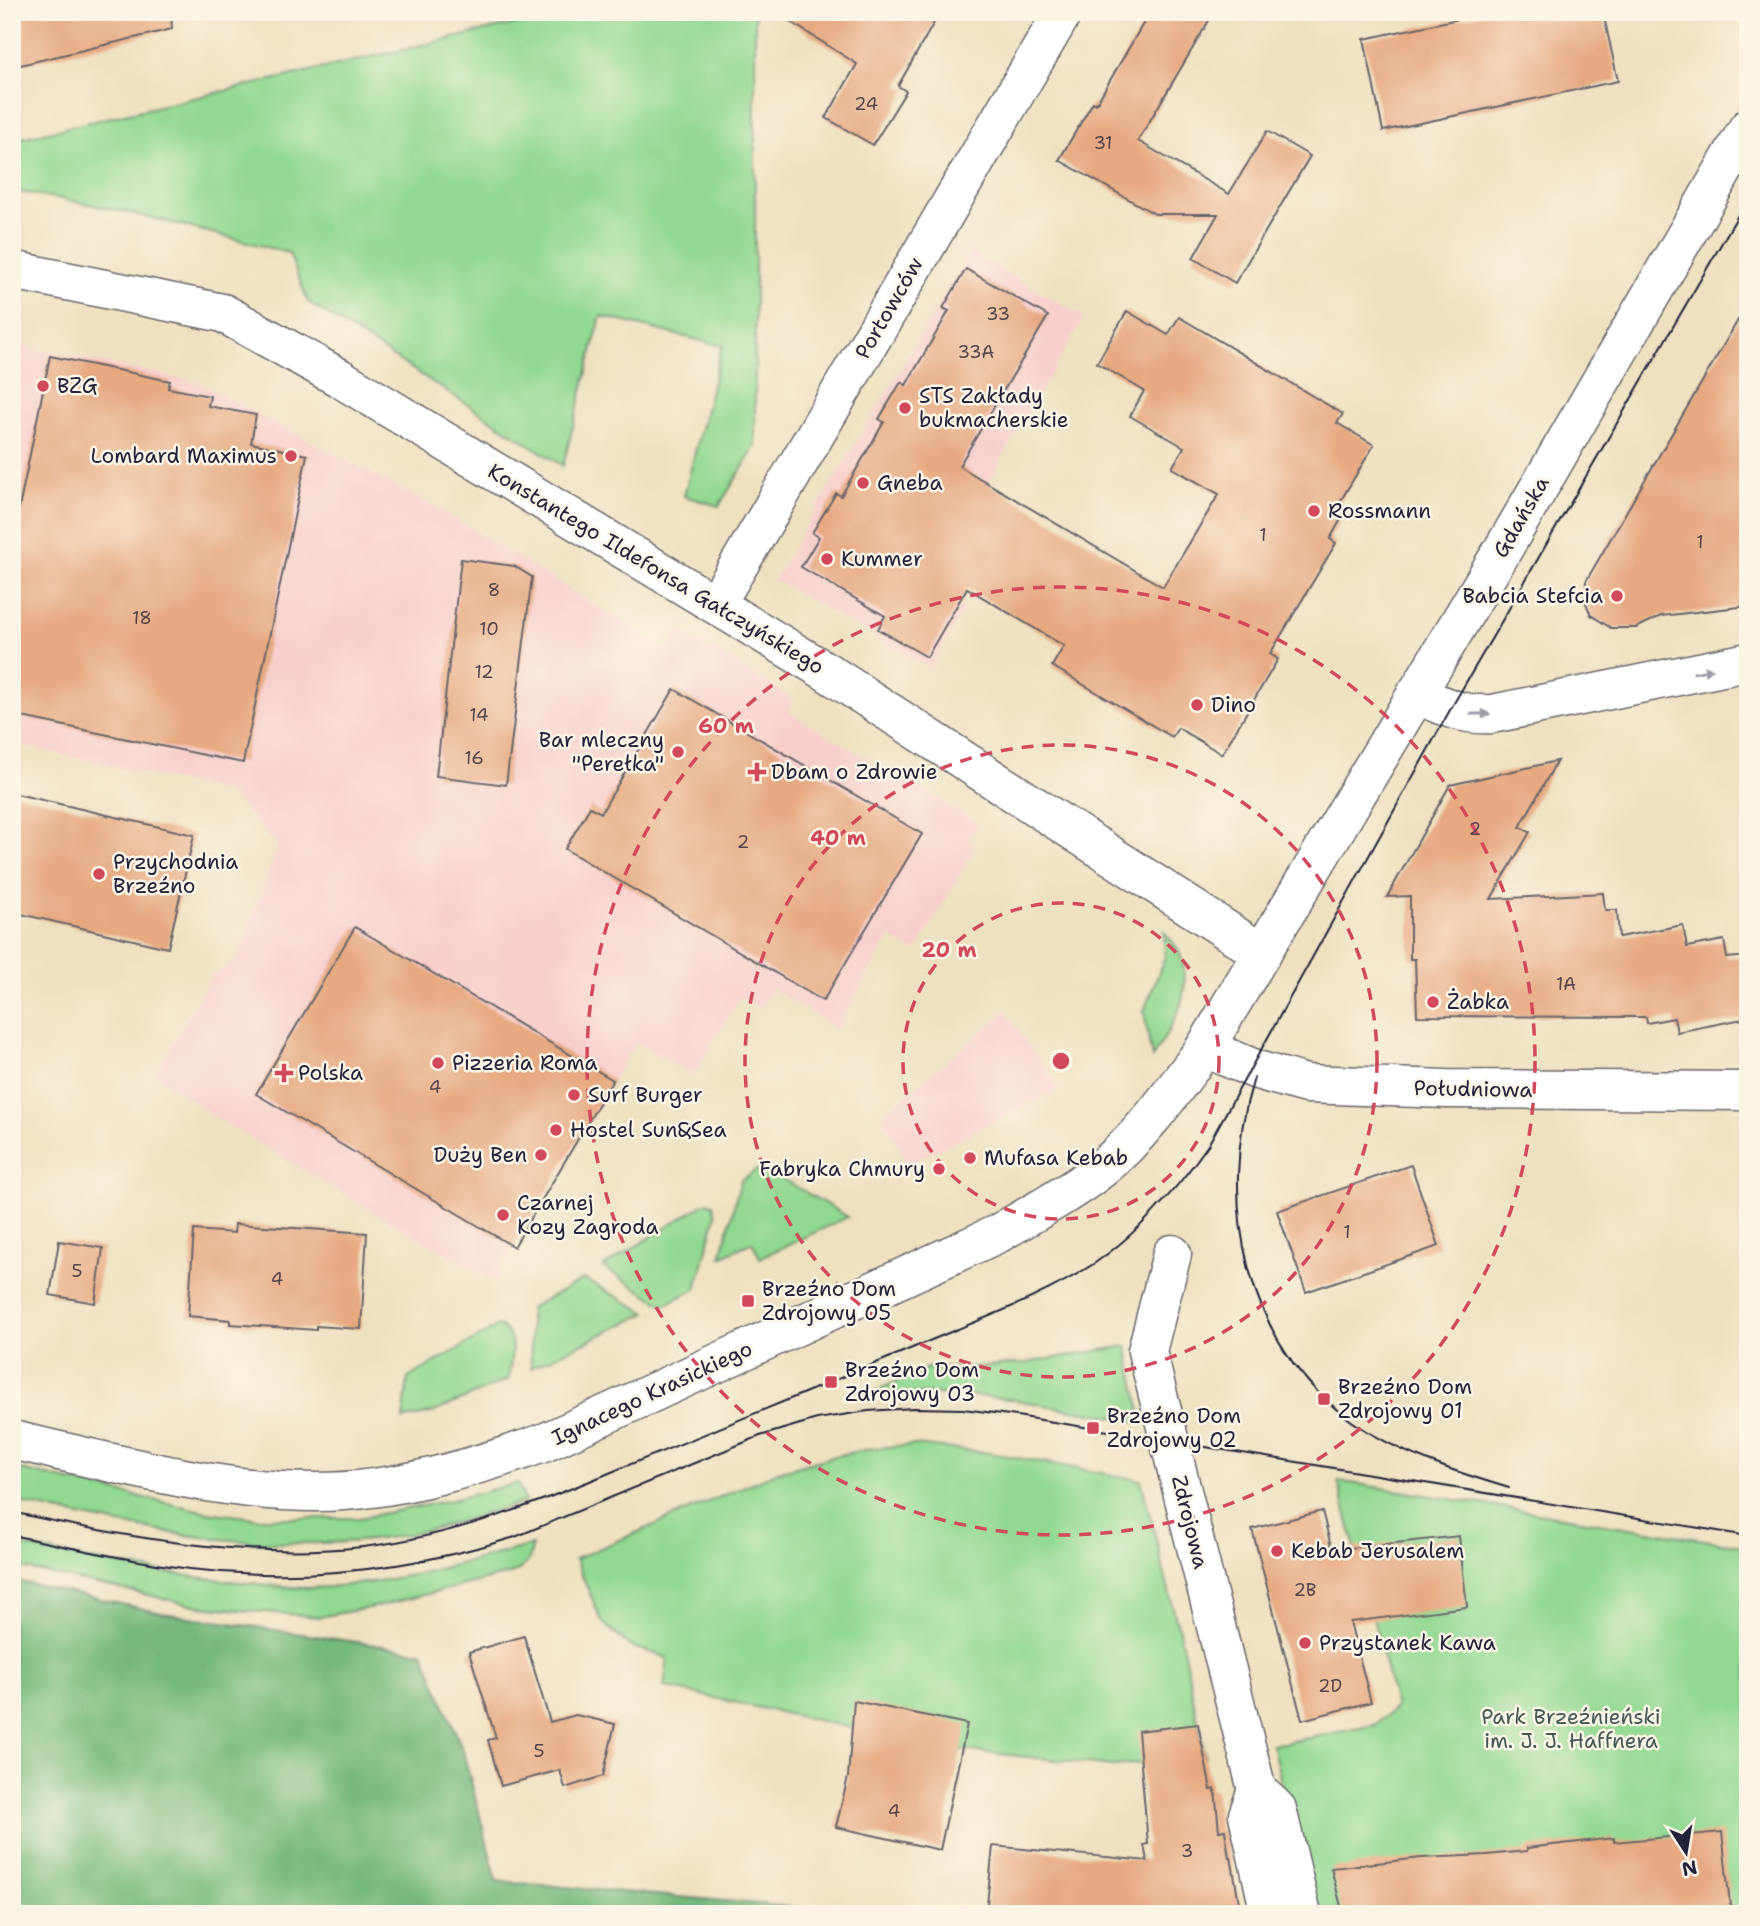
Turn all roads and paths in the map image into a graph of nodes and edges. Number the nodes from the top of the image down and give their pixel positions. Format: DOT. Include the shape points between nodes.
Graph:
graph roads {
  1 [pos="1063,12"];
  2 [pos="1748,128"];
  3 [pos="12,270"];
  4 [pos="716,604"];
  5 [pos="1748,662"];
  6 [pos="1416,694"];
  7 [pos="1262,953"];
  8 [pos="1205,1048"];
  9 [pos="1748,1091"];
  10 [pos="1172,1254"];
  11 [pos="12,1440"];
  12 [pos="1257,1790"];
  13 [pos="1270,1914"];
  14 [pos="1302,1914"];
  1 -- 4 [label="street, Portowców"];
  2 -- 6 [label="street, Gdańska"];
  3 -- 4 [label="street, Konstantego Ildefonsa Gałczyńskiego" via="223,313"];
  4 -- 7 [label="street, Konstantego Ildefonsa Gałczyńskiego"];
  6 -- 5 [label="street, one-way" via="1450,710 1492,714"];
  6 -- 7 [label="street, Gdańska"];
  7 -- 8 [label="street, Gdańska"];
  8 -- 9 [label="street, Południowa" via="1306,1084"];
  8 -- 11 [label="street, Ignacego Krasickiego" via="1150,1121 1101,1169 1011,1226 546,1442 477,1466 333,1491 252,1490"];
  10 -- 12 [label="street, Zdrojowa" via="1147,1351"];
  12 -- 13 [label="street, Zdrojowa" via="1248,1815"];
  12 -- 14 [label="street, Zdrojowa" via="1277,1809"];
}
